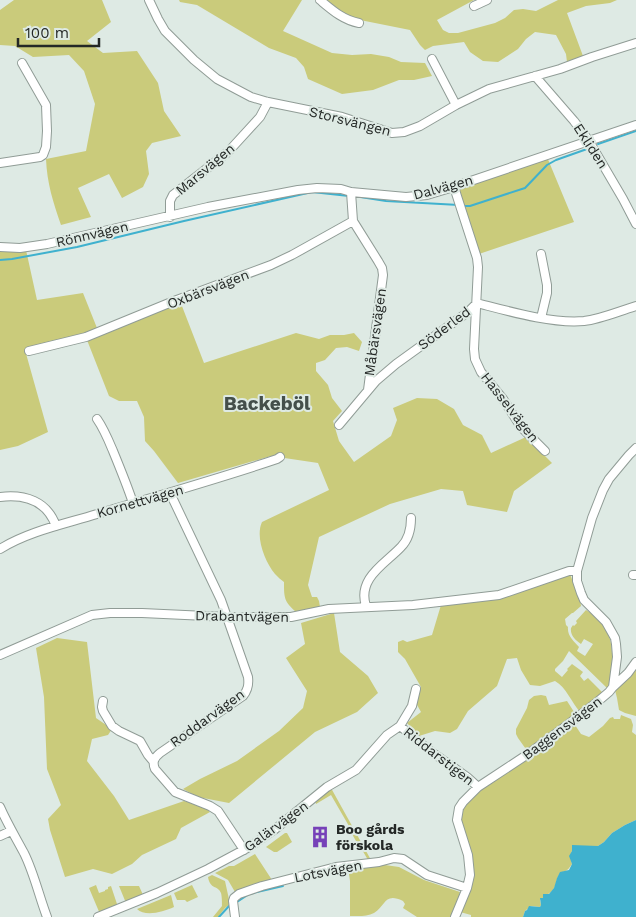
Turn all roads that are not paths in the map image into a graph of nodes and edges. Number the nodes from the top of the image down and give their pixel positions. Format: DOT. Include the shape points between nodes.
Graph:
graph roads {
  1 [pos="150,0"];
  2 [pos="320,0"];
  3 [pos="486,0"];
  4 [pos="474,6"];
  5 [pos="359,23"];
  6 [pos="636,43"];
  7 [pos="432,59"];
  8 [pos="22,63"];
  9 [pos="535,76"];
  10 [pos="268,102"];
  11 [pos="456,105"];
  12 [pos="636,125"];
  13 [pos="589,141"];
  14 [pos="0,163"];
  15 [pos="454,187"];
  16 [pos="351,192"];
  17 [pos="183,214"];
  18 [pos="170,217"];
  19 [pos="353,221"];
  20 [pos="636,224"];
  21 [pos="0,247"];
  22 [pos="541,254"];
  23 [pos="476,303"];
  24 [pos="636,306"];
  25 [pos="541,318"];
  26 [pos="29,351"];
  27 [pos="367,391"];
  28 [pos="97,418"];
  29 [pos="339,425"];
  30 [pos="636,448"];
  31 [pos="545,451"];
  32 [pos="280,457"];
  33 [pos="170,493"];
  34 [pos="0,497"];
  35 [pos="133,503"];
  36 [pos="411,518"];
  37 [pos="56,526"];
  38 [pos="0,549"];
  39 [pos="577,571"];
  40 [pos="366,606"];
  41 [pos="228,617"];
  42 [pos="0,655"];
  43 [pos="636,662"];
  44 [pos="613,687"];
  45 [pos="416,689"];
  46 [pos="103,701"];
  47 [pos="400,726"];
  48 [pos="153,761"];
  49 [pos="478,787"];
  50 [pos="0,807"];
  51 [pos="11,831"];
  52 [pos="0,836"];
  53 [pos="247,848"];
  54 [pos="467,888"];
  55 [pos="47,917"];
  56 [pos="98,917"];
  57 [pos="235,917"];
  58 [pos="456,917"];
  1 -- 10 [label="street, Storsvängen" via="165,31 204,69 251,97"];
  2 -- 5 [label="street" via="339,16"];
  3 -- 4 [label="street"];
  6 -- 9 [label="street, Storsvängen"];
  7 -- 11 [label="street"];
  8 -- 14 [label="street" via="46,105 46,147 40,157"];
  9 -- 11 [label="street, Storsvängen" via="489,89"];
  9 -- 13 [label="street, Ekliden"];
  10 -- 11 [label="street, Storsvängen" via="342,117 392,133 407,131"];
  10 -- 18 [label="street, Marsvägen" via="260,117 228,152 173,195"];
  12 -- 13 [label="street, Dalvägen"];
  13 -- 15 [label="street, Dalvägen"];
  13 -- 20 [label="street, Ekliden"];
  15 -- 16 [label="street, Dalvägen" via="406,197"];
  15 -- 23 [label="street, Hasselvägen" via="478,258"];
  16 -- 17 [label="street, Dalvägen" via="317,188 298,190"];
  16 -- 19 [label="street"];
  17 -- 18 [label="street, Rönnvägen"];
  18 -- 21 [label="street, Rönnvägen" via="47,244"];
  19 -- 26 [label="street, Oxbärsvägen" via="271,265 86,337"];
  19 -- 27 [label="street, Måbärsvägen" via="382,268 383,275"];
  22 -- 25 [label="street" via="547,285"];
  23 -- 25 [label="street, Söderled"];
  23 -- 27 [label="street, Söderled" via="396,364"];
  23 -- 31 [label="street, Hasselvägen" via="474,349 478,366 521,427"];
  24 -- 25 [label="street, Söderled" via="586,321"];
  27 -- 29 [label="street, Söderled"];
  28 -- 35 [label="street" via="104,428"];
  30 -- 39 [label="street, Baggensvägen" via="603,490"];
  32 -- 33 [label="street, Kornettvägen"];
  33 -- 35 [label="street, Kornettvägen"];
  33 -- 41 [label="street, Roddarvägen"];
  34 -- 37 [label="street" via="17,496 35,501 47,510"];
  35 -- 37 [label="street, Kornettvägen"];
  36 -- 40 [label="street" via="405,543 369,579 365,588"];
  37 -- 38 [label="street, Kornettvägen"];
  39 -- 40 [label="street, Drabantvägen" via="499,595"];
  39 -- 44 [label="street, Baggensvägen" via="584,600 606,622 615,638 617,657"];
  40 -- 41 [label="street, Drabantvägen" via="329,608 291,617"];
  41 -- 42 [label="street, Drabantvägen" via="100,613"];
  41 -- 48 [label="street, Roddarvägen" via="248,677 247,690"];
  43 -- 44 [label="street"];
  44 -- 49 [label="street, Baggensvägen" via="562,729"];
  45 -- 47 [label="street, Galärvägen" via="412,706"];
  46 -- 48 [label="street" via="103,712 112,726 140,741"];
  47 -- 49 [label="street, Riddarstigen"];
  47 -- 53 [label="street, Galärvägen" via="387,735 356,770 327,787"];
  48 -- 53 [label="street" via="155,770 175,792 218,811"];
  49 -- 54 [label="street, Baggensvägen" via="457,813 470,868"];
  50 -- 51 [label="street"];
  51 -- 52 [label="street"];
  51 -- 55 [label="street" via="24,854"];
  53 -- 56 [label="street, Galärvägen" via="171,887"];
  54 -- 57 [label="street, Lotsvägen" via="427,875 402,858 394,858 336,867 239,894 234,898"];
  54 -- 58 [label="street, Baggensvägen"];
}
